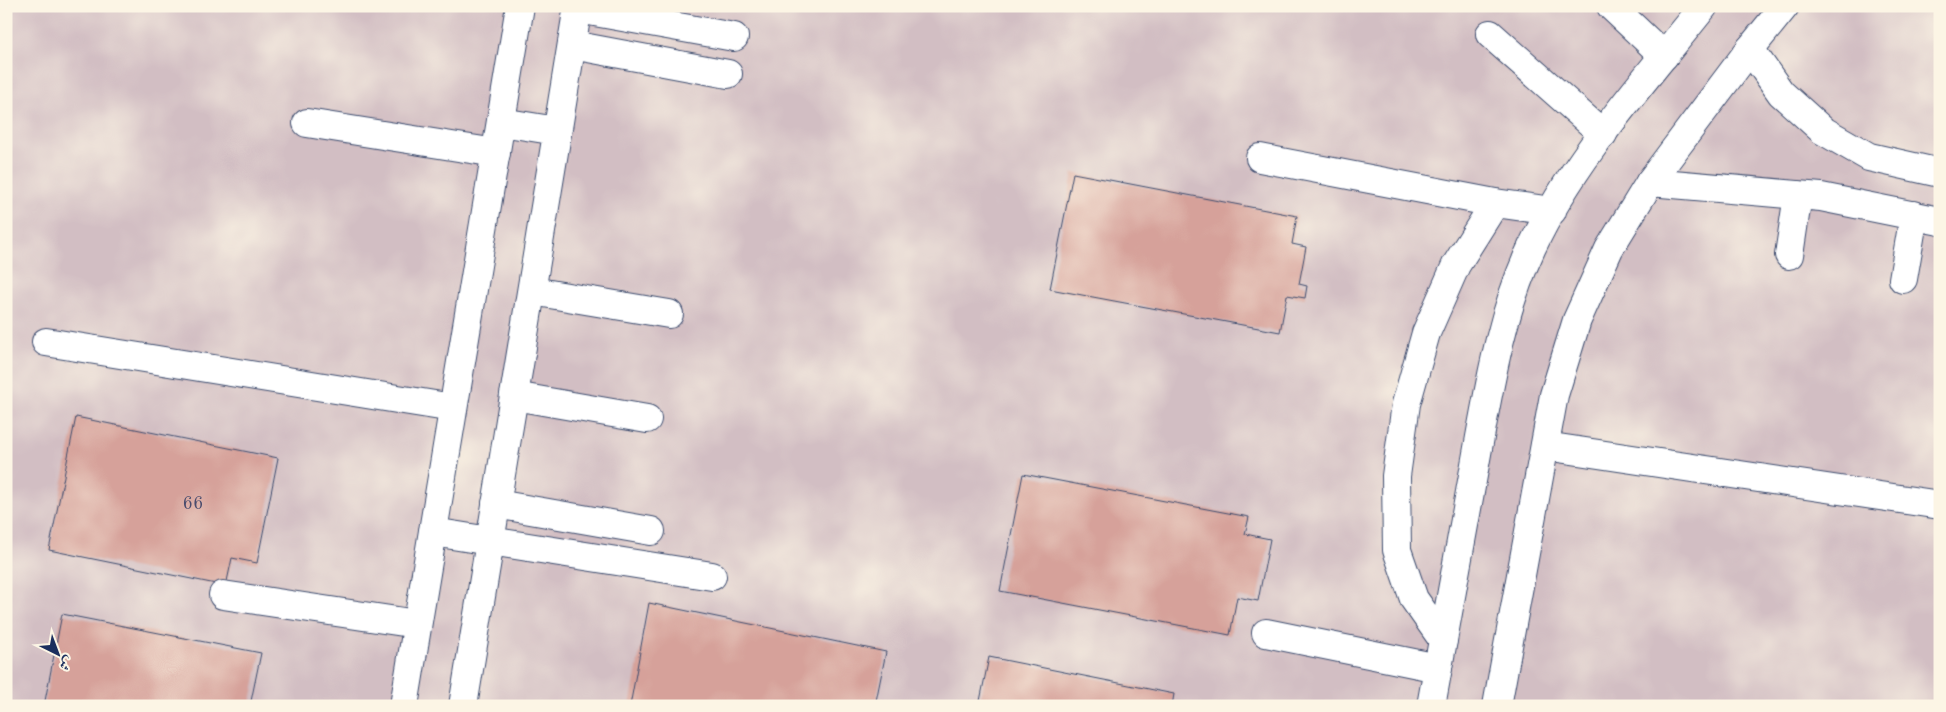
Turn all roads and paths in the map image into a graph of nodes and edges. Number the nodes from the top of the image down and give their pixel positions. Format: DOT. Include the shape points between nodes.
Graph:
graph roads {
  1 [pos="520,6"];
  2 [pos="1610,6"];
  3 [pos="1704,6"];
  4 [pos="1785,6"];
  5 [pos="578,7"];
  6 [pos="1490,34"];
  7 [pos="734,37"];
  8 [pos="572,45"];
  9 [pos="1750,49"];
  10 [pos="1664,56"];
  11 [pos="728,74"];
  12 [pos="501,122"];
  13 [pos="307,123"];
  14 [pos="557,131"];
  15 [pos="1603,134"];
  16 [pos="496,153"];
  17 [pos="1260,158"];
  18 [pos="1940,173"];
  19 [pos="1650,182"];
  20 [pos="1798,195"];
  21 [pos="1495,203"];
  22 [pos="1552,211"];
  23 [pos="1914,215"];
  24 [pos="1940,221"];
  25 [pos="1789,255"];
  26 [pos="1903,279"];
  27 [pos="532,291"];
  28 [pos="669,314"];
  29 [pos="46,342"];
  30 [pos="514,396"];
  31 [pos="453,408"];
  32 [pos="647,419"];
  33 [pos="1545,446"];
  34 [pos="496,504"];
  35 [pos="1940,505"];
  36 [pos="651,531"];
  37 [pos="433,532"];
  38 [pos="490,541"];
  39 [pos="712,576"];
  40 [pos="223,595"];
  41 [pos="418,624"];
  42 [pos="1266,633"];
  43 [pos="1443,640"];
  44 [pos="1438,668"];
  45 [pos="404,706"];
  46 [pos="463,706"];
  47 [pos="1431,706"];
  48 [pos="1497,706"];
  1 -- 12 [label="street"];
  2 -- 10 [label="street"];
  3 -- 10 [label="street"];
  4 -- 9 [label="street"];
  5 -- 7 [label="street"];
  5 -- 8 [label="street"];
  6 -- 15 [label="street"];
  8 -- 11 [label="street"];
  8 -- 14 [label="street"];
  9 -- 18 [label="street" via="1781,93 1822,130 1869,157"];
  9 -- 19 [label="street"];
  10 -- 15 [label="street"];
  12 -- 14 [label="street"];
  12 -- 16 [label="street"];
  13 -- 16 [label="street"];
  14 -- 27 [label="street"];
  15 -- 22 [label="street" via="1567,183"];
  16 -- 31 [label="street"];
  17 -- 21 [label="street"];
  19 -- 20 [label="street"];
  19 -- 33 [label="street" via="1609,249 1577,320 1554,395"];
  20 -- 23 [label="street"];
  20 -- 25 [label="street"];
  21 -- 22 [label="street"];
  21 -- 43 [label="street" via="1456,265 1426,333 1406,404 1396,476 1397,550 1414,599"];
  22 -- 43 [label="street" via="1532,248 1506,316 1489,386"];
  23 -- 24 [label="street"];
  23 -- 26 [label="street"];
  27 -- 28 [label="street"];
  27 -- 30 [label="street"];
  29 -- 31 [label="street"];
  30 -- 32 [label="street"];
  30 -- 34 [label="street"];
  31 -- 37 [label="street"];
  33 -- 35 [label="street"];
  33 -- 48 [label="street"];
  34 -- 36 [label="street"];
  34 -- 38 [label="street"];
  37 -- 38 [label="street"];
  37 -- 41 [label="street"];
  38 -- 39 [label="street"];
  38 -- 46 [label="street"];
  40 -- 41 [label="street"];
  41 -- 45 [label="street"];
  42 -- 44 [label="street"];
  43 -- 44 [label="street"];
  44 -- 47 [label="street"];
}
